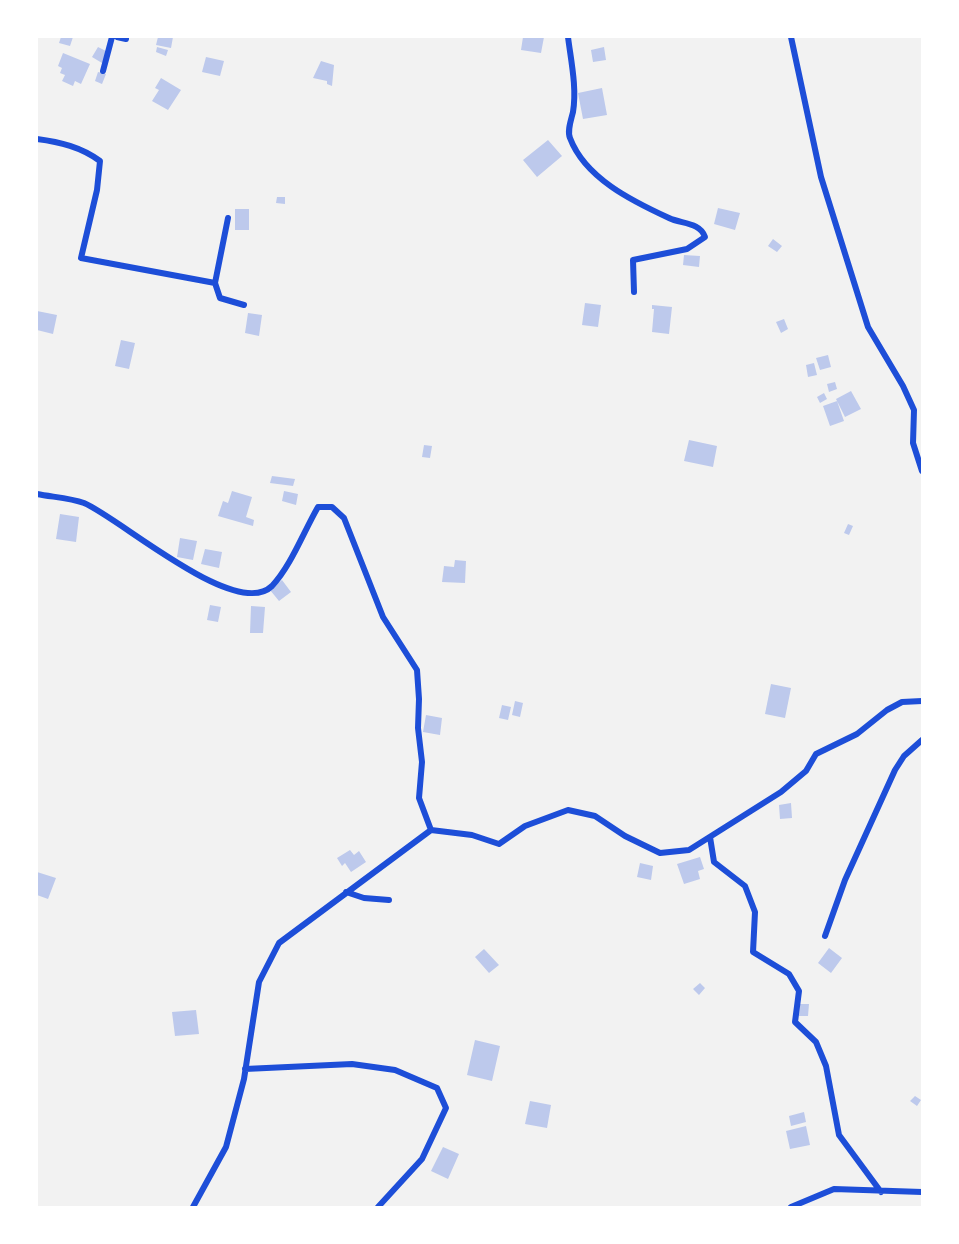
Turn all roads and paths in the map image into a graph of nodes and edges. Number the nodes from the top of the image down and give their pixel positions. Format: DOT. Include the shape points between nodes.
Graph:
graph roads {
  1 [pos="115,37"];
  2 [pos="568,37"];
  3 [pos="791,37"];
  4 [pos="126,39"];
  5 [pos="103,71"];
  6 [pos="37,139"];
  7 [pos="228,218"];
  8 [pos="215,283"];
  9 [pos="634,292"];
  10 [pos="244,305"];
  11 [pos="922,471"];
  12 [pos="37,494"];
  13 [pos="922,701"];
  14 [pos="922,740"];
  15 [pos="431,830"];
  16 [pos="710,836"];
  17 [pos="345,892"];
  18 [pos="389,900"];
  19 [pos="825,936"];
  20 [pos="245,1069"];
  21 [pos="881,1192"];
  22 [pos="922,1192"];
  23 [pos="193,1207"];
  24 [pos="378,1207"];
  25 [pos="791,1207"];
  1 -- 4 [label="street"];
  1 -- 5 [label="street"];
  2 -- 9 [label="street" via="575,99 568,135 578,156 614,188 670,219 696,226 705,237 687,250 633,260"];
  3 -- 11 [label="street" via="821,177 869,327 914,410 913,443"];
  6 -- 8 [label="street" via="87,151 100,161 81,258"];
  7 -- 8 [label="street"];
  8 -- 10 [label="street" via="220,298"];
  12 -- 15 [label="street" via="83,503 201,576 239,592 259,594 289,561 318,508 332,508 344,518 383,617 417,670 422,762 419,798"];
  13 -- 16 [label="street" via="902,702 856,734 816,754 806,771 781,792"];
  14 -- 19 [label="street" via="895,770"];
  15 -- 16 [label="street" via="499,844 525,826 568,810 595,816 660,853 689,850"];
  15 -- 17 [label="street"];
  16 -- 21 [label="street" via="714,862 745,886 755,912 753,952 789,974 799,991 795,1022 816,1042 826,1066 839,1135"];
  17 -- 18 [label="street"];
  17 -- 20 [label="street" via="279,943 258,982"];
  20 -- 23 [label="street" via="226,1146"];
  20 -- 24 [label="street" via="352,1064 395,1070 437,1088 446,1108 422,1159"];
  21 -- 22 [label="street"];
  21 -- 25 [label="street" via="834,1189"];
}
